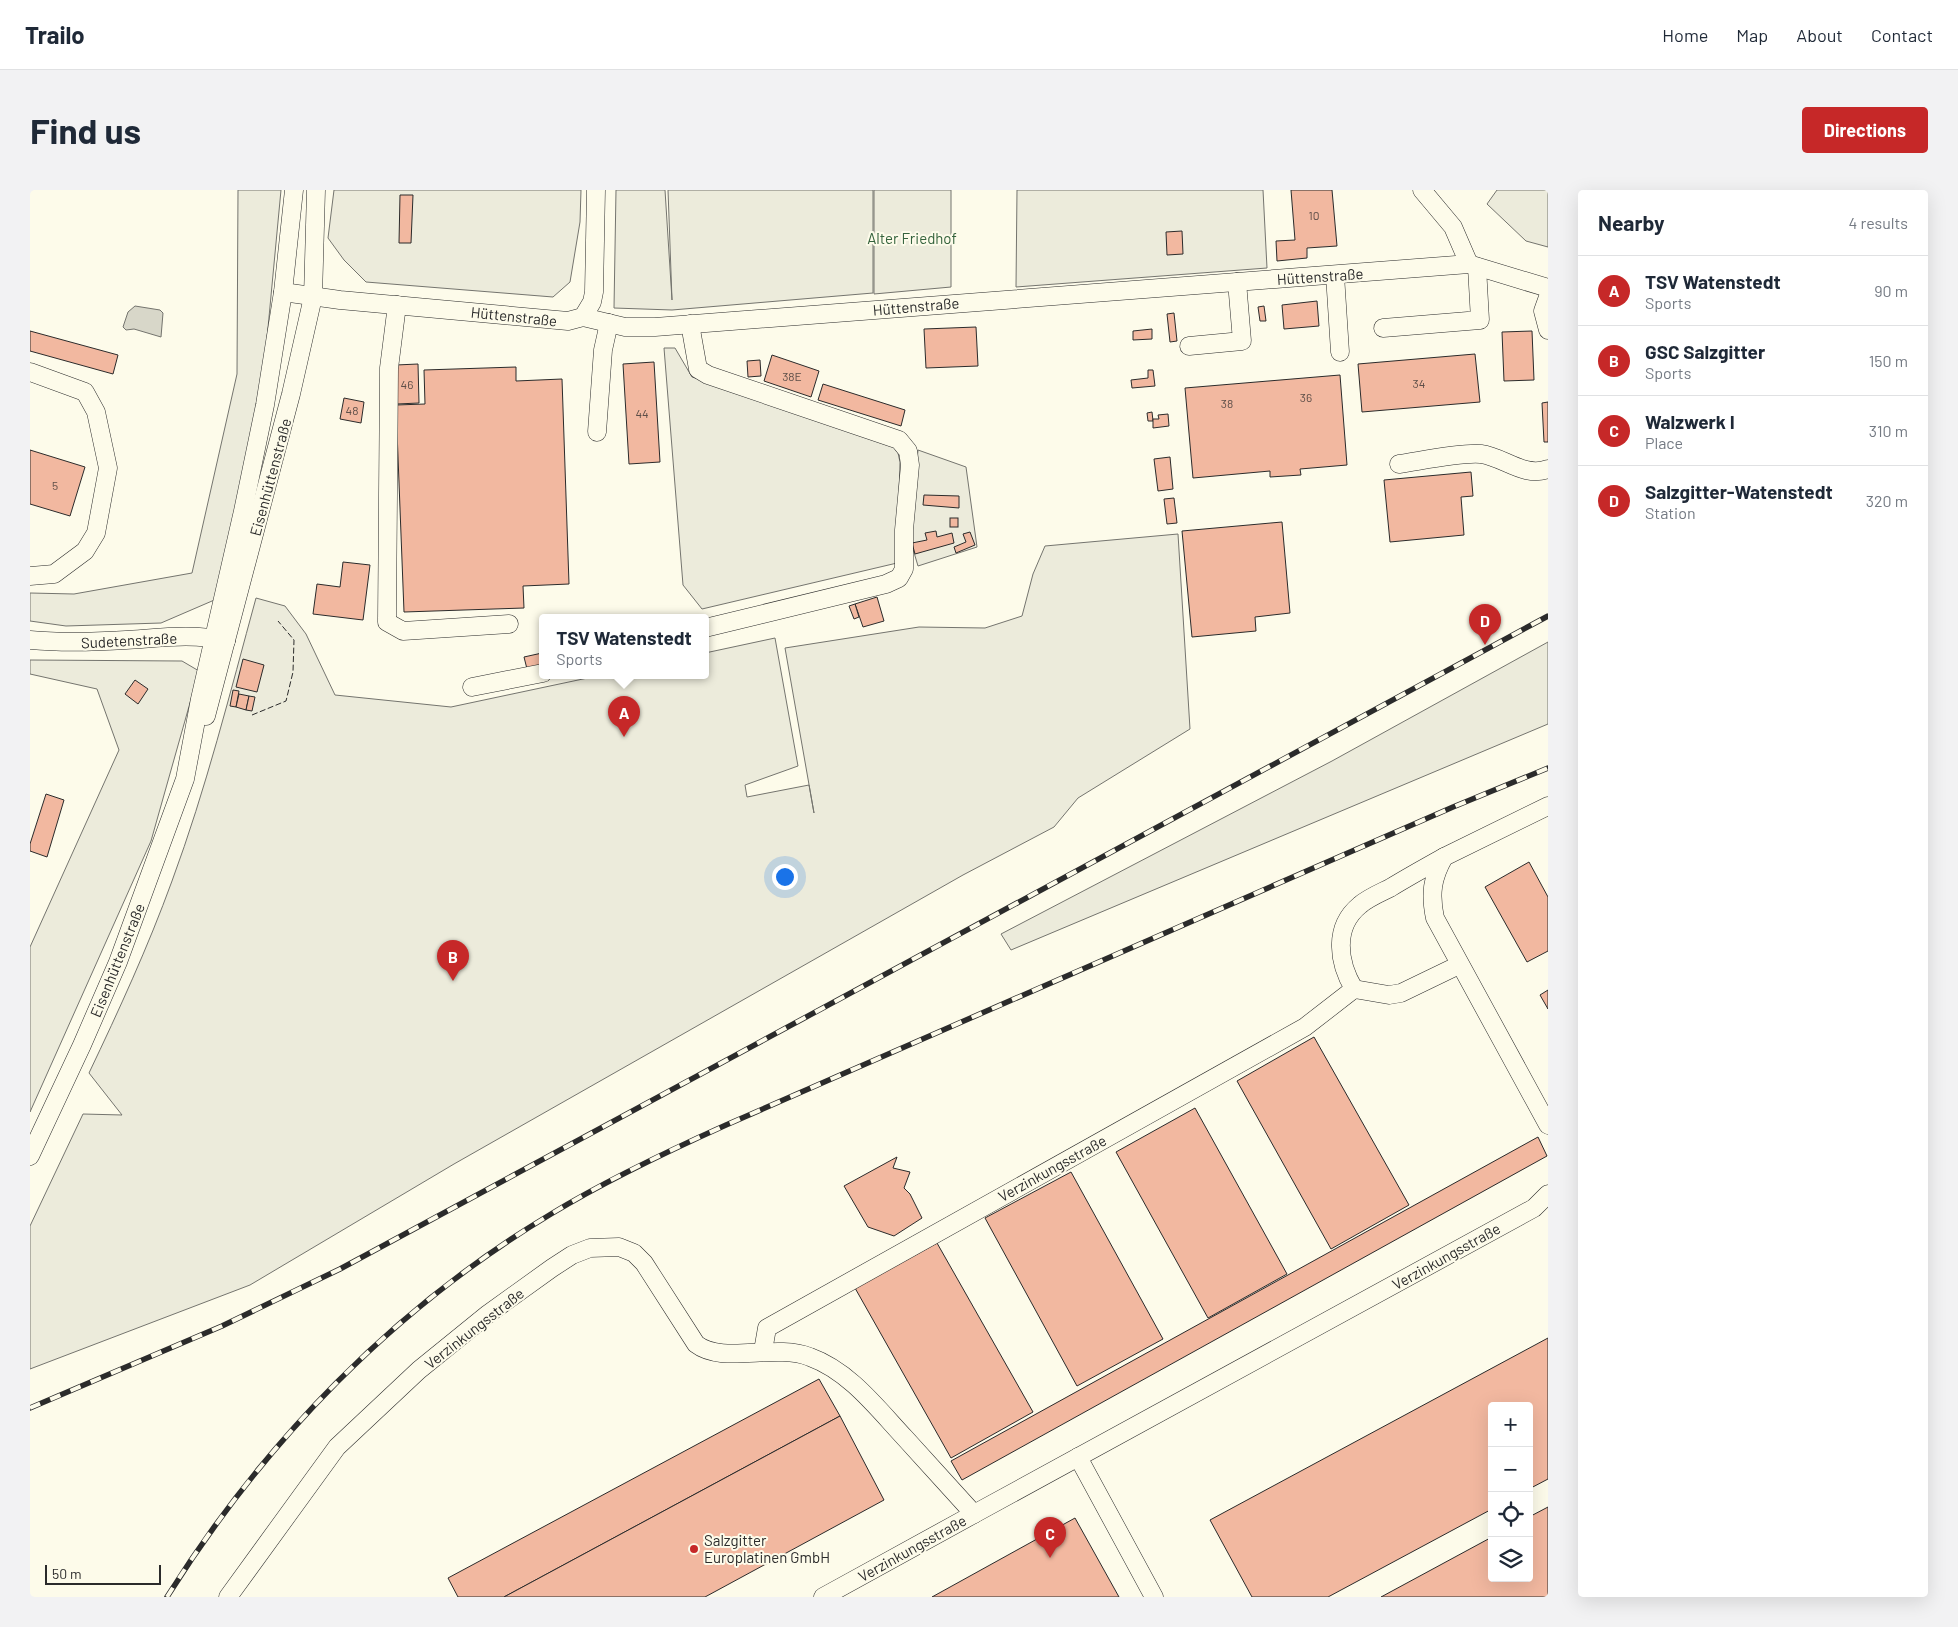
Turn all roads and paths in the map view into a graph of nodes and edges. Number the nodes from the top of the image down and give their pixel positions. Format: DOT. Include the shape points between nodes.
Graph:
graph roads {
  1 [pos="294,190"];
  2 [pos="316,190"];
  3 [pos="596,190"];
  4 [pos="1422,190"];
  5 [pos="1473,265"];
  6 [pos="1335,274"];
  7 [pos="1237,282"];
  8 [pos="1548,288"];
  9 [pos="283,292"];
  10 [pos="312,297"];
  11 [pos="1548,298"];
  12 [pos="397,305"];
  13 [pos="583,317"];
  14 [pos="609,323"];
  15 [pos="690,324"];
  16 [pos="1383,328"];
  17 [pos="1548,330"];
  18 [pos="1189,346"];
  19 [pos="1340,352"];
  20 [pos="30,372"];
  21 [pos="597,432"];
  22 [pos="1399,464"];
  23 [pos="1548,469"];
  24 [pos="30,576"];
  25 [pos="509,624"];
  26 [pos="709,627"];
  27 [pos="30,640"];
  28 [pos="221,640"];
  29 [pos="539,674"];
  30 [pos="472,687"];
  31 [pos="1548,806"];
  32 [pos="1444,857"];
  33 [pos="1459,965"];
  34 [pos="1354,989"];
  35 [pos="1548,1126"];
  36 [pos="30,1156"];
  37 [pos="1548,1194"];
  38 [pos="763,1351"];
  39 [pos="1078,1457"];
  40 [pos="974,1514"];
  41 [pos="228,1597"];
  42 [pos="823,1597"];
  43 [pos="1154,1597"];
  1 -- 9 [label="street, Eisenhüttenstraße"];
  2 -- 10 [label="street, Eisenhüttenstraße"];
  3 -- 13 [label="street" via="594,292"];
  4 -- 5 [label="street" via="1453,227"];
  5 -- 6 [label="street, Hüttenstraße"];
  5 -- 8 [label="street, Hüttenstraße"];
  5 -- 16 [label="street" via="1480,320"];
  6 -- 7 [label="street, Hüttenstraße"];
  6 -- 19 [label="street"];
  7 -- 15 [label="street, Hüttenstraße"];
  7 -- 18 [label="street" via="1242,341"];
  9 -- 10 [label="street, Hüttenstraße"];
  9 -- 28 [label="street, Eisenhüttenstraße"];
  10 -- 12 [label="street, Hüttenstraße"];
  10 -- 28 [label="street, Eisenhüttenstraße" via="292,394"];
  11 -- 17 [label="street" via="1544,312"];
  12 -- 13 [label="street, Hüttenstraße" via="568,321"];
  12 -- 25 [label="street" via="389,368 387,622 403,631"];
  13 -- 14 [label="street, Hüttenstraße"];
  14 -- 15 [label="street, Hüttenstraße" via="625,327"];
  14 -- 21 [label="street" via="603,350"];
  15 -- 26 [label="street" via="698,369 899,440 908,451 910,465 904,569 899,578 886,584"];
  20 -- 24 [label="street" via="85,392 96,412 108,468 96,533 85,551 54,574"];
  22 -- 23 [label="street" via="1479,454 1499,458 1530,472"];
  27 -- 28 [label="street, Sudetenstraße" via="90,642 178,637"];
  28 -- 36 [label="street, Eisenhüttenstraße" via="200,699 190,758 178,801 118,962"];
  29 -- 30 [label="street"];
  31 -- 32 [label="street"];
  32 -- 33 [label="street" via="1435,873 1432,902 1435,918"];
  32 -- 34 [label="street" via="1360,905 1347,919 1340,938 1341,957 1345,974"];
  33 -- 34 [label="street" via="1401,993 1389,995"];
  33 -- 35 [label="street"];
  34 -- 38 [label="street, Verzinkungsstraße" via="1305,1027 767,1328"];
  37 -- 39 [label="street, Verzinkungsstraße" via="1534,1208"];
  38 -- 40 [label="street, Verzinkungsstraße" via="809,1356 841,1374 867,1397"];
  38 -- 41 [label="street, Verzinkungsstraße" via="706,1352 696,1344 644,1263 634,1253 604,1246 572,1255 488,1314 337,1448"];
  39 -- 40 [label="street, Verzinkungsstraße"];
  39 -- 43 [label="street"];
  40 -- 42 [label="street, Verzinkungsstraße"];
}
